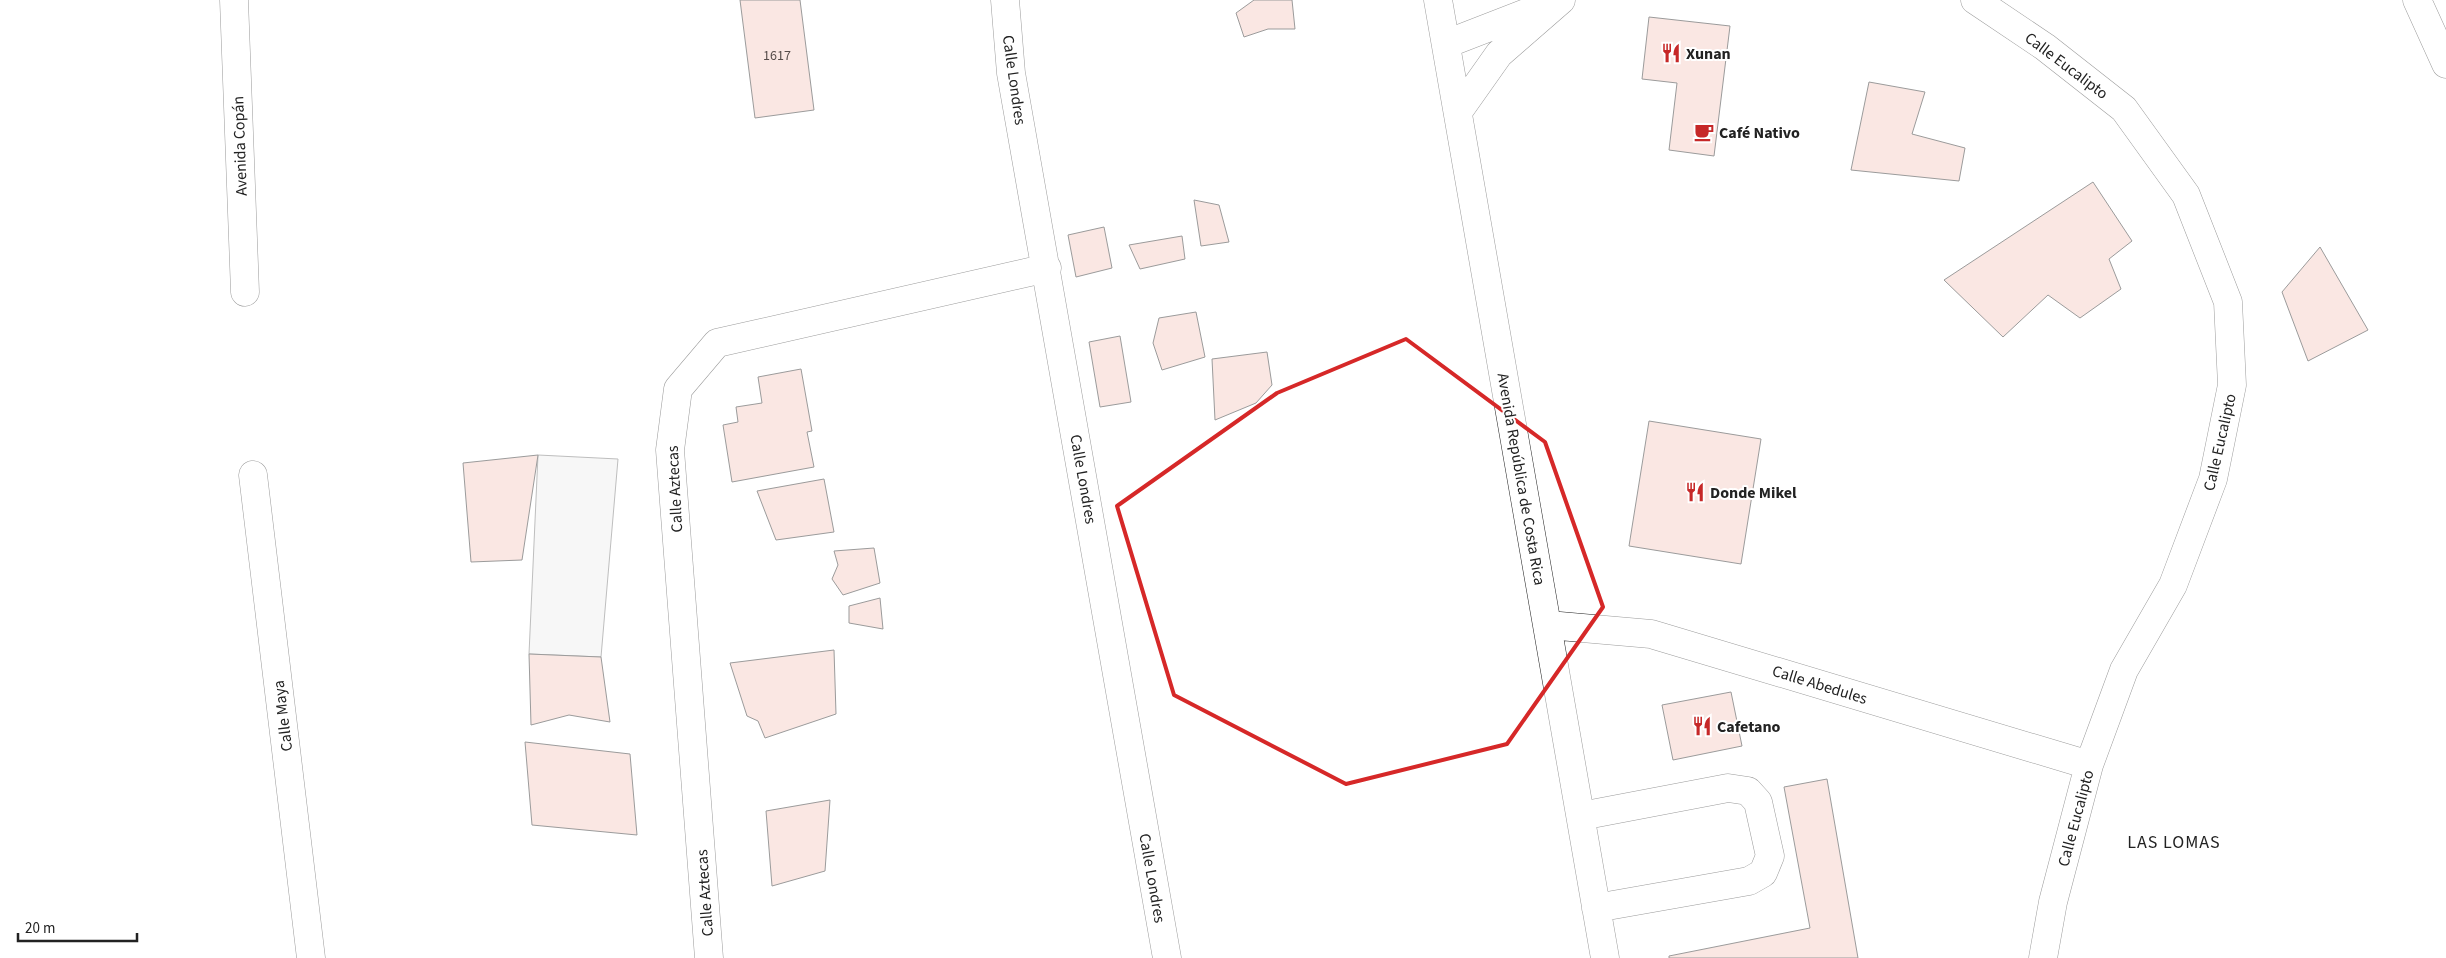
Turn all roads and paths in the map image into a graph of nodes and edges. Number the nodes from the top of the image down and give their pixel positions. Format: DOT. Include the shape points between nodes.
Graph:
graph roads {
  1 [pos="234,0"];
  2 [pos="1005,0"];
  3 [pos="1438,0"];
  4 [pos="1560,0"];
  5 [pos="1975,0"];
  6 [pos="2417,0"];
  7 [pos="1446,44"];
  8 [pos="2446,64"];
  9 [pos="1458,112"];
  10 [pos="1047,268"];
  11 [pos="245,292"];
  12 [pos="253,475"];
  13 [pos="1548,625"];
  14 [pos="2089,764"];
  15 [pos="1580,816"];
  16 [pos="1596,908"];
  17 [pos="310,958"];
  18 [pos="709,958"];
  19 [pos="1167,958"];
  20 [pos="1605,958"];
  21 [pos="2043,958"];
  1 -- 11 [label="street, Avenida Copán"];
  2 -- 10 [label="street, Calle Londres" via="1012,73"];
  3 -- 7 [label="street, Avenida República de Costa Rica"];
  4 -- 7 [label="street"];
  4 -- 9 [label="street" via="1499,54"];
  5 -- 14 [label="street, Calle Eucalipto" via="2045,47 2124,109 2186,195 2228,302 2232,385 2213,479 2173,585 2124,670"];
  6 -- 8 [label="street"];
  7 -- 9 [label="street, Avenida República de Costa Rica"];
  9 -- 13 [label="street, Avenida República de Costa Rica"];
  10 -- 18 [label="street, Calle Aztecas" via="717,343 678,389 670,450"];
  10 -- 19 [label="street, Calle Londres"];
  12 -- 17 [label="street, Calle Maya"];
  13 -- 14 [label="street, Calle Abedules" via="1651,634"];
  13 -- 15 [label="street, Avenida República de Costa Rica"];
  14 -- 21 [label="street, Calle Eucalipto" via="2053,902"];
  15 -- 16 [label="street, Avenida República de Costa Rica"];
  15 -- 16 [label="street" via="1728,788 1748,791 1758,802 1770,856 1763,873 1749,881"];
  16 -- 20 [label="street, Avenida República de Costa Rica"];
}
